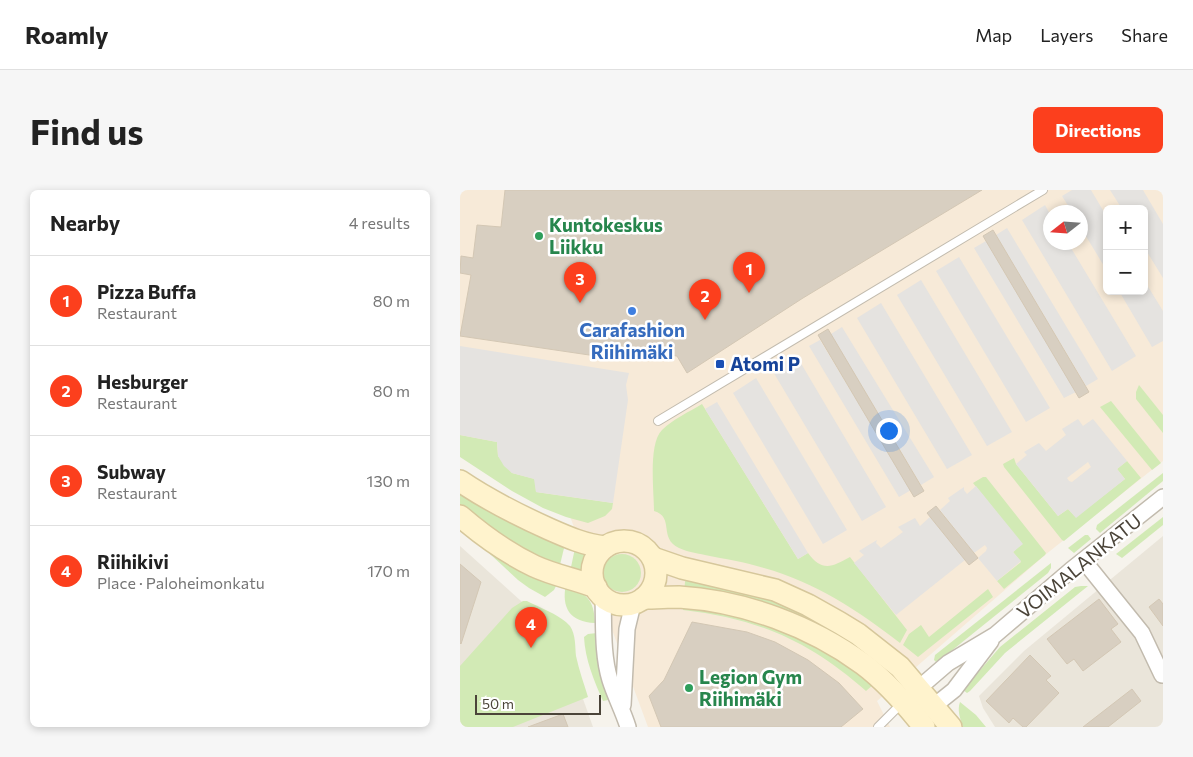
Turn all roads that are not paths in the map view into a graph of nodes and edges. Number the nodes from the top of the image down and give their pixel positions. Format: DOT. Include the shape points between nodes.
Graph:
graph roads {
  1 [pos="1043,190"];
  2 [pos="658,421"];
  3 [pos="460,481"];
  4 [pos="1163,497"];
  5 [pos="460,516"];
  6 [pos="604,547"];
  7 [pos="653,558"];
  8 [pos="1084,560"];
  9 [pos="600,592"];
  10 [pos="639,601"];
  11 [pos="995,635"];
  12 [pos="1162,675"];
  13 [pos="911,695"];
  14 [pos="934,706"];
  15 [pos="623,709"];
  16 [pos="628,727"];
  17 [pos="878,727"];
  18 [pos="924,727"];
  19 [pos="951,727"];
  1 -- 2 [label="lane"];
  3 -- 6 [label="street" via="521,517 572,539"];
  4 -- 8 [label="street, VOIMALANKATU"];
  5 -- 9 [label="street" via="491,541 528,563"];
  6 -- 7 [label="street" via="628,540 645,548"];
  6 -- 9 [label="street" via="594,563 592,575"];
  7 -- 10 [label="street" via="657,570 655,583"];
  7 -- 13 [label="street" via="774,590 808,605 858,634 900,667"];
  8 -- 11 [label="street, VOIMALANKATU"];
  8 -- 12 [label="street" via="1142,633"];
  9 -- 10 [label="street" via="621,605"];
  9 -- 15 [label="street" via="610,679"];
  10 -- 13 [label="street" via="678,597 719,602 784,620 843,651"];
  10 -- 15 [label="street" via="627,629"];
  11 -- 13 [label="street, VOIMALANKATU" via="948,663"];
  11 -- 14 [label="street, VOIMALANKATU" via="954,690"];
  13 -- 14 [label="street"];
  13 -- 17 [label="lane"];
  13 -- 18 [label="street"];
  14 -- 19 [label="street"];
  15 -- 16 [label="street"];
}
